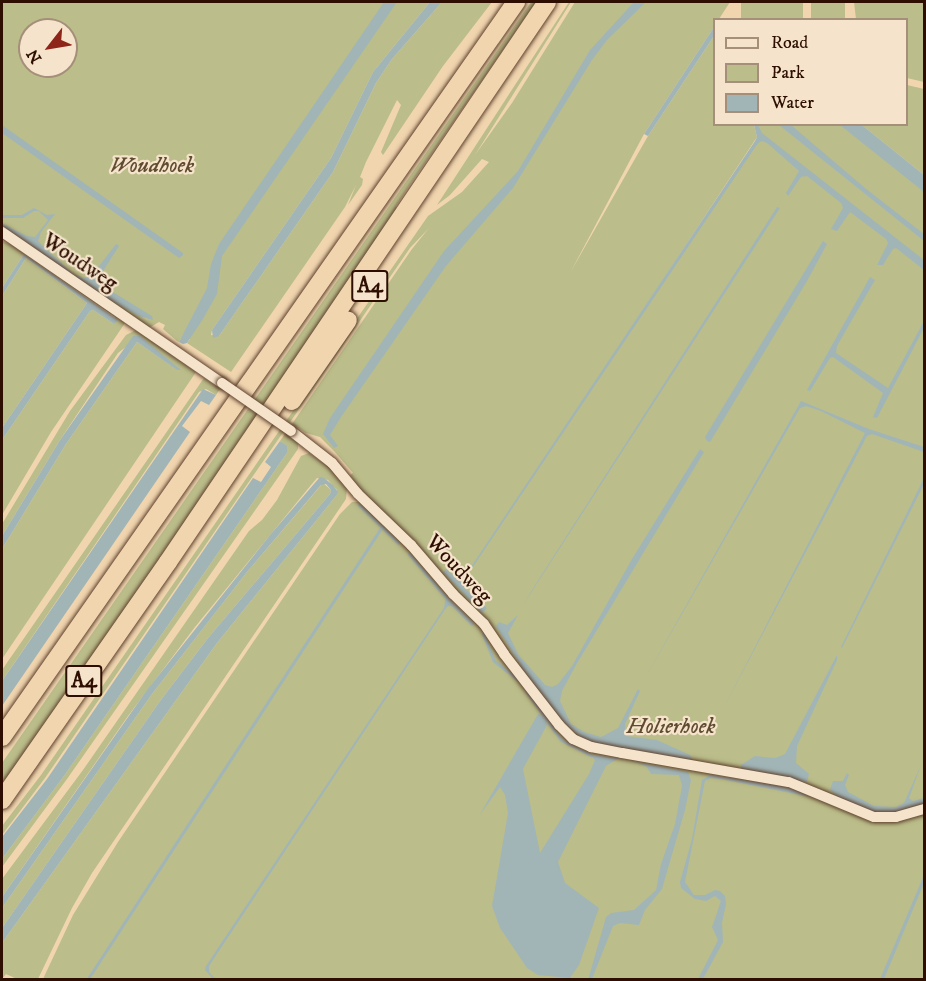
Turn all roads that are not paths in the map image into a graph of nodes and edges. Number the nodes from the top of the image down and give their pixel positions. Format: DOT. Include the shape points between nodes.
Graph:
graph roads {
  1 [pos="516,2"];
  2 [pos="547,2"];
  3 [pos="560,2"];
  4 [pos="2,232"];
  5 [pos="168,562"];
  6 [pos="2,737"];
  7 [pos="2,800"];
  8 [pos="924,810"];
  1 -- 6 [label="highway, A4"];
  2 -- 5 [label="highway, A4"];
  3 -- 5 [label="highway, A4" via="316,368"];
  4 -- 8 [label="street, Woudweg, bridge" via="332,463 484,624 573,739 591,747 789,782 874,817 896,818"];
  5 -- 7 [label="highway, A4"];
}
